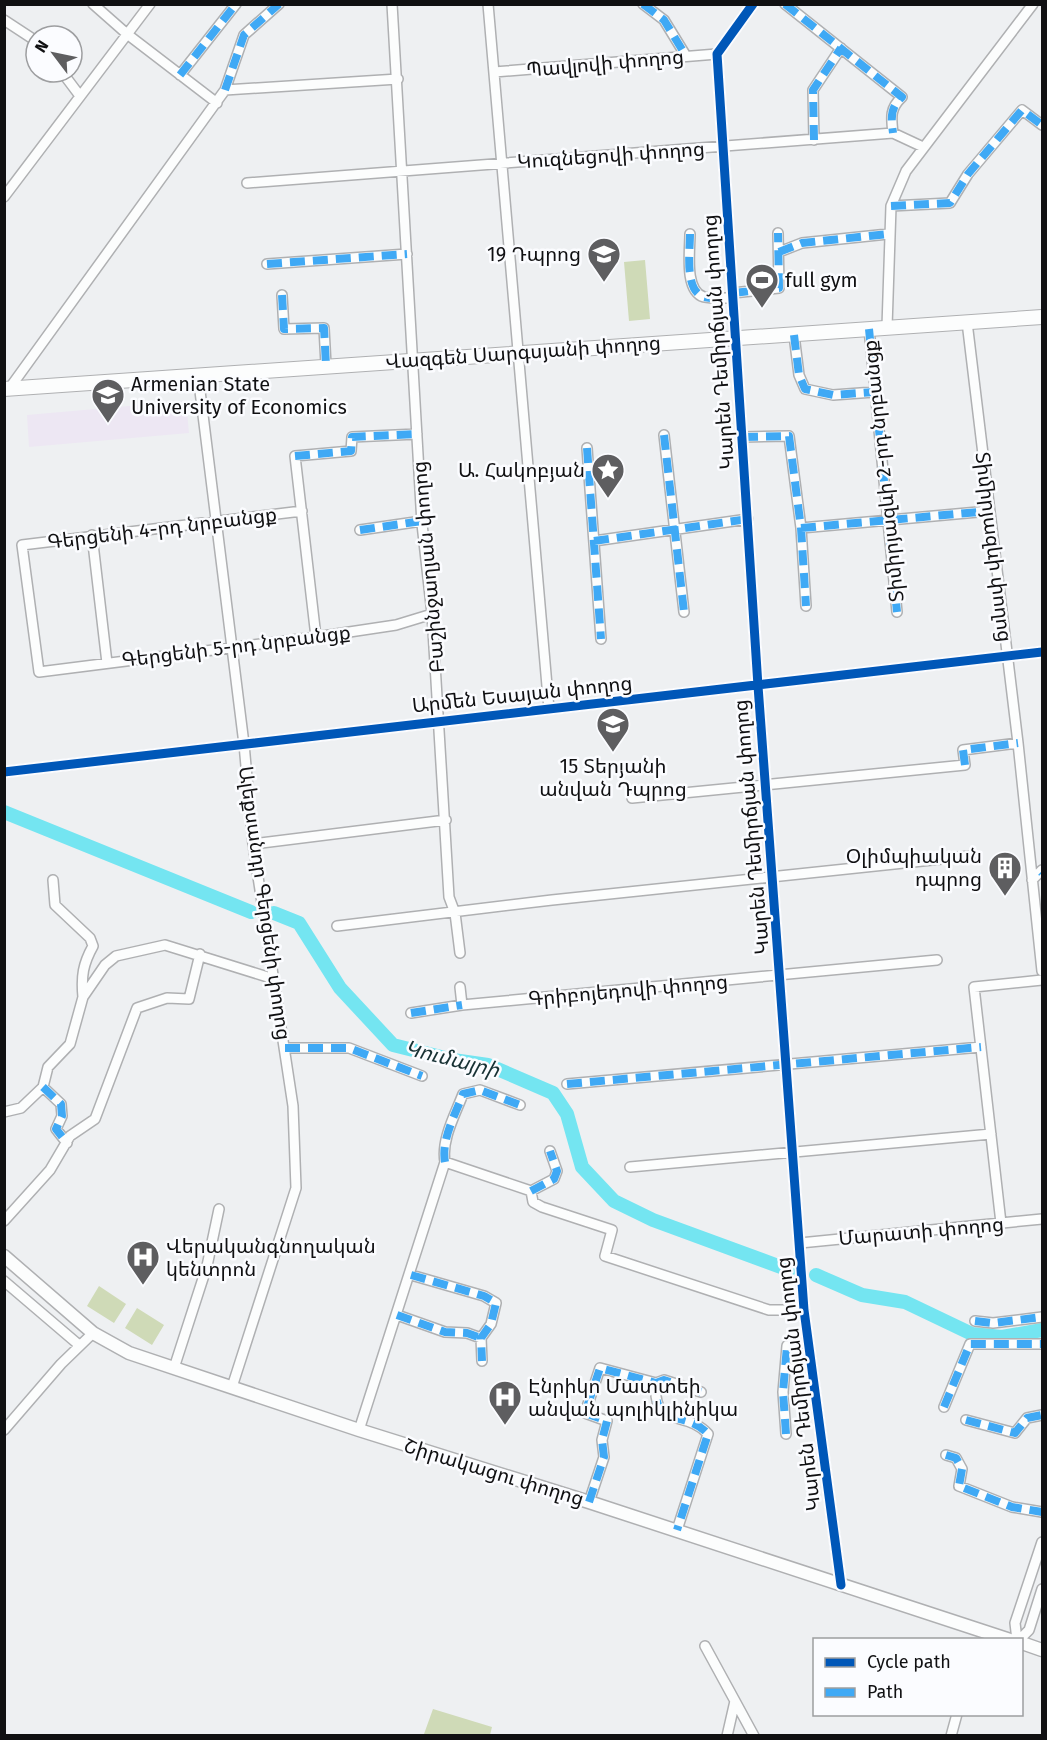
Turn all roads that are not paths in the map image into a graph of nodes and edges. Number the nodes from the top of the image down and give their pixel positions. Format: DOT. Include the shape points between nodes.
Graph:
graph roads {
  1 [pos="93,4"];
  2 [pos="150,4"];
  3 [pos="236,4"];
  4 [pos="279,4"];
  5 [pos="392,4"];
  6 [pos="488,4"];
  7 [pos="643,4"];
  8 [pos="753,4"];
  9 [pos="785,4"];
  10 [pos="1033,4"];
  11 [pos="4,20"];
  12 [pos="24,33"];
  13 [pos="127,34"];
  14 [pos="841,48"];
  15 [pos="717,54"];
  16 [pos="686,56"];
  17 [pos="494,72"];
  18 [pos="180,75"];
  19 [pos="398,79"];
  20 [pos="71,84"];
  21 [pos="225,90"];
  22 [pos="80,96"];
  23 [pos="217,103"];
  24 [pos="1042,125"];
  25 [pos="893,133"];
  26 [pos="814,140"];
  27 [pos="923,147"];
  28 [pos="723,148"];
  29 [pos="501,163"];
  30 [pos="403,170"];
  31 [pos="247,183"];
  32 [pos="4,197"];
  33 [pos="891,206"];
  34 [pos="778,233"];
  35 [pos="690,234"];
  36 [pos="888,234"];
  37 [pos="779,252"];
  38 [pos="407,254"];
  39 [pos="267,264"];
  40 [pos="733,295"];
  41 [pos="282,296"];
  42 [pos="1042,317"];
  43 [pos="967,322"];
  44 [pos="887,327"];
  45 [pos="869,329"];
  46 [pos="794,335"];
  47 [pos="736,338"];
  48 [pos="519,352"];
  49 [pos="413,359"];
  50 [pos="326,365"];
  51 [pos="198,375"];
  52 [pos="7,389"];
  53 [pos="874,392"];
  54 [pos="417,434"];
  55 [pos="664,435"];
  56 [pos="743,437"];
  57 [pos="587,447"];
  58 [pos="302,511"];
  59 [pos="989,511"];
  60 [pos="747,519"];
  61 [pos="216,520"];
  62 [pos="422,521"];
  63 [pos="886,522"];
  64 [pos="801,528"];
  65 [pos="675,529"];
  66 [pos="360,530"];
  67 [pos="92,535"];
  68 [pos="594,541"];
  69 [pos="806,606"];
  70 [pos="684,612"];
  71 [pos="897,612"];
  72 [pos="432,614"];
  73 [pos="316,637"];
  74 [pos="601,639"];
  75 [pos="231,648"];
  76 [pos="1042,652"];
  77 [pos="1007,657"];
  78 [pos="107,663"];
  79 [pos="39,672"];
  80 [pos="758,686"];
  81 [pos="549,709"];
  82 [pos="440,720"];
  83 [pos="1018,743"];
  84 [pos="244,744"];
  85 [pos="4,772"];
  86 [pos="766,787"];
  87 [pos="632,798"];
  88 [pos="446,820"];
  89 [pos="254,844"];
  90 [pos="970,856"];
  91 [pos="1042,872"];
  92 [pos="773,877"];
  93 [pos="53,880"];
  94 [pos="1032,880"];
  95 [pos="455,913"];
  96 [pos="337,926"];
  97 [pos="460,953"];
  98 [pos="200,954"];
  99 [pos="937,960"];
  100 [pos="1042,972"];
  101 [pos="781,975"];
  102 [pos="274,979"];
  103 [pos="1042,980"];
  104 [pos="460,987"];
  105 [pos="83,997"];
  106 [pos="462,1005"];
  107 [pos="411,1013"];
  108 [pos="981,1047"];
  109 [pos="285,1048"];
  110 [pos="788,1065"];
  111 [pos="422,1076"];
  112 [pos="567,1084"];
  113 [pos="43,1087"];
  114 [pos="520,1105"];
  115 [pos="4,1112"];
  116 [pos="991,1134"];
  117 [pos="67,1143"];
  118 [pos="550,1151"];
  119 [pos="793,1153"];
  120 [pos="446,1162"];
  121 [pos="630,1167"];
  122 [pos="531,1191"];
  123 [pos="219,1209"];
  124 [pos="1042,1220"];
  125 [pos="4,1221"];
  126 [pos="1000,1224"];
  127 [pos="800,1243"];
  128 [pos="4,1256"];
  129 [pos="411,1275"];
  130 [pos="4,1281"];
  131 [pos="804,1310"];
  132 [pos="398,1315"];
  133 [pos="1042,1317"];
  134 [pos="975,1321"];
  135 [pos="93,1333"];
  136 [pos="480,1338"];
  137 [pos="1042,1344"];
  138 [pos="80,1345"];
  139 [pos="808,1345"];
  140 [pos="482,1361"];
  141 [pos="174,1368"];
  142 [pos="656,1383"];
  143 [pos="232,1387"];
  144 [pos="700,1392"];
  145 [pos="944,1407"];
  146 [pos="1042,1415"];
  147 [pos="966,1420"];
  148 [pos="4,1430"];
  149 [pos="359,1430"];
  150 [pos="786,1434"];
  151 [pos="946,1455"];
  152 [pos="589,1502"];
  153 [pos="1042,1512"];
  154 [pos="677,1530"];
  155 [pos="1042,1542"];
  156 [pos="841,1585"];
  157 [pos="1042,1589"];
  158 [pos="980,1635"];
  159 [pos="998,1638"];
  160 [pos="1018,1638"];
  161 [pos="1022,1638"];
  162 [pos="1023,1643"];
  163 [pos="705,1646"];
  164 [pos="1042,1650"];
  165 [pos="735,1701"];
  166 [pos="956,1716"];
  167 [pos="727,1736"];
  168 [pos="754,1736"];
  169 [pos="951,1736"];
  1 -- 13 [label="street"];
  2 -- 13 [label="street"];
  3 -- 18 [label="street"];
  4 -- 21 [label="street" via="244,35"];
  5 -- 19 [label="street, Բաշինջաղյան փողոց"];
  6 -- 17 [label="street"];
  7 -- 16 [label="street" via="664,20"];
  8 -- 15 [label="street"];
  9 -- 14 [label="street"];
  10 -- 27 [label="street"];
  11 -- 12 [label="street"];
  13 -- 18 [label="street"];
  13 -- 22 [label="street"];
  14 -- 25 [label="street" via="902,97 891,112"];
  14 -- 26 [label="street" via="813,90"];
  15 -- 16 [label="street, Պավլովի փողոց"];
  15 -- 28 [label="street, Կարեն Դեմիրճյան փողոց"];
  16 -- 17 [label="street, Պավլովի փողոց"];
  17 -- 29 [label="street"];
  18 -- 23 [label="street"];
  19 -- 21 [label="street"];
  19 -- 30 [label="street, Բաշինջաղյան փողոց"];
  20 -- 22 [label="street"];
  21 -- 23 [label="street"];
  22 -- 32 [label="street"];
  23 -- 52 [label="street"];
  24 -- 33 [label="street" via="1022,110 968,174 950,203"];
  25 -- 26 [label="street, Կուզնեցովի փողոց"];
  25 -- 27 [label="street"];
  26 -- 28 [label="street, Կուզնեցովի փողոց"];
  27 -- 33 [label="street" via="906,171"];
  28 -- 29 [label="street, Կուզնեցովի փողոց"];
  28 -- 40 [label="street, Կարեն Դեմիրճյան փողոց"];
  29 -- 30 [label="street, Կուզնեցովի փողոց"];
  29 -- 48 [label="street"];
  30 -- 31 [label="street, Կուզնեցովի փողոց"];
  30 -- 38 [label="street, Բաշինջաղյան փողոց"];
  33 -- 36 [label="street"];
  34 -- 37 [label="street"];
  35 -- 40 [label="street" via="691,285 696,293 705,297"];
  36 -- 37 [label="street" via="802,243"];
  36 -- 44 [label="street"];
  37 -- 40 [label="street" via="779,288"];
  38 -- 39 [label="street"];
  38 -- 49 [label="street, Բաշինջաղյան փողոց"];
  40 -- 47 [label="street, Կարեն Դեմիրճյան փողոց"];
  41 -- 50 [label="street" via="284,329 324,328"];
  42 -- 43 [label="highway, Վազգեն Սարգսյանի փողոց"];
  43 -- 44 [label="highway, Վազգեն Սարգսյանի փողոց"];
  43 -- 59 [label="street, Տիմիրյազևի փողոց"];
  44 -- 45 [label="highway, Վազգեն Սարգսյանի փողոց"];
  45 -- 46 [label="highway, Վազգեն Սարգսյանի փողոց"];
  45 -- 53 [label="street, Տիմիրյազևի 2-րդ նրբանցք"];
  46 -- 47 [label="highway, Վազգեն Սարգսյանի փողոց"];
  46 -- 53 [label="street" via="799,375 806,389 833,395"];
  47 -- 48 [label="highway, Վազգեն Սարգսյանի փողոց"];
  47 -- 56 [label="street, Կարեն Դեմիրճյան փողոց"];
  48 -- 49 [label="highway, Վազգեն Սարգսյանի փողոց"];
  48 -- 81 [label="street"];
  49 -- 50 [label="highway, Վազգեն Սարգսյանի փողոց"];
  49 -- 54 [label="street, Բաշինջաղյան փողոց"];
  50 -- 51 [label="highway, Վազգեն Սարգսյանի փողոց"];
  51 -- 52 [label="highway, Վազգեն Սարգսյանի փողոց"];
  51 -- 61 [label="street, Ալեքսանդր Գերցենի փողոց"];
  53 -- 63 [label="street, Տիմիրյազևի 2-րդ նրբանցք"];
  54 -- 58 [label="street" via="352,437 351,451 295,456"];
  54 -- 62 [label="street, Բաշինջաղյան փողոց"];
  55 -- 65 [label="street"];
  56 -- 60 [label="street, Կարեն Դեմիրճյան փողոց"];
  56 -- 64 [label="street" via="789,436"];
  57 -- 68 [label="street"];
  58 -- 61 [label="street, Գերցենի 4-րդ նրբանցք"];
  58 -- 73 [label="street"];
  59 -- 63 [label="street"];
  59 -- 77 [label="street, Տիմիրյազևի փողոց"];
  60 -- 65 [label="street"];
  60 -- 80 [label="street, Կարեն Դեմիրճյան փողոց"];
  61 -- 67 [label="street, Գերցենի 4-րդ նրբանցք"];
  61 -- 75 [label="street, Ալեքսանդր Գերցենի փողոց"];
  62 -- 66 [label="street"];
  62 -- 72 [label="street, Բաշինջաղյան փողոց"];
  63 -- 64 [label="street"];
  63 -- 71 [label="street, Տիմիրյազևի 2-րդ նրբանցք"];
  64 -- 69 [label="street"];
  65 -- 68 [label="street"];
  65 -- 70 [label="street"];
  67 -- 78 [label="street"];
  67 -- 79 [label="street, Գերցենի 4-րդ նրբանցք" via="22,545"];
  68 -- 74 [label="street"];
  72 -- 73 [label="street, Գերցենի 5-րդ նրբանցք" via="396,625"];
  72 -- 82 [label="street, Բաշինջաղյան փողոց"];
  73 -- 75 [label="street, Գերցենի 5-րդ նրբանցք"];
  75 -- 78 [label="street, Գերցենի 5-րդ նրբանցք"];
  75 -- 84 [label="street, Ալեքսանդր Գերցենի փողոց"];
  76 -- 77 [label="street, Արմեն Եսայան փողոց"];
  77 -- 80 [label="street, Արմեն Եսայան փողոց"];
  77 -- 83 [label="street, Տիմիրյազևի փողոց"];
  78 -- 79 [label="street, Գերցենի 5-րդ նրբանցք"];
  80 -- 81 [label="street, Արմեն Եսայան փողոց"];
  80 -- 86 [label="street, Կարեն Դեմիրճյան փողոց"];
  81 -- 82 [label="street, Արմեն Եսայան փողոց"];
  82 -- 84 [label="street, Արմեն Եսայան փողոց"];
  82 -- 88 [label="street, Բաշինջաղյան փողոց"];
  83 -- 86 [label="street" via="963,750 965,765"];
  83 -- 94 [label="street, Տիմիրյազևի փողոց"];
  84 -- 85 [label="street, Արմեն Եսայան փողոց"];
  84 -- 89 [label="street, Ալեքսանդր Գերցենի փողոց"];
  86 -- 87 [label="street"];
  86 -- 92 [label="street, Կարեն Դեմիրճյան փողոց"];
  88 -- 89 [label="street"];
  88 -- 95 [label="street, Բաշինջաղյան փողոց" via="449,897"];
  89 -- 102 [label="street, Ալեքսանդր Գերցենի փողոց"];
  90 -- 92 [label="street"];
  91 -- 94 [label="street"];
  92 -- 95 [label="street"];
  92 -- 101 [label="street, Կարեն Դեմիրճյան փողոց"];
  93 -- 105 [label="street" via="55,905 93,946 81,976"];
  94 -- 100 [label="street, Տիմիրյազևի փողոց"];
  95 -- 96 [label="street"];
  95 -- 97 [label="street, Բաշինջաղյան փողոց"];
  98 -- 102 [label="street"];
  98 -- 105 [label="street" via="165,945 116,957 105,965"];
  98 -- 117 [label="street" via="189,999 167,998 137,1008 95,1119 70,1136"];
  99 -- 101 [label="street, Գրիբոյեդովի փողոց"];
  101 -- 106 [label="street, Գրիբոյեդովի փողոց"];
  101 -- 110 [label="street, Կարեն Դեմիրճյան փողոց"];
  102 -- 109 [label="street, Ալեքսանդր Գերցենի փողոց"];
  103 -- 108 [label="street" via="974,987"];
  104 -- 106 [label="street"];
  105 -- 113 [label="street" via="70,1044 48,1067"];
  106 -- 107 [label="street, Գրիբոյեդովի փողոց"];
  108 -- 110 [label="street"];
  108 -- 116 [label="street"];
  109 -- 111 [label="street" via="349,1048"];
  109 -- 143 [label="street, Ալեքսանդր Գերցենի փողոց" via="293,1106 296,1188"];
  110 -- 112 [label="street"];
  110 -- 119 [label="street, Կարեն Դեմիրճյան փողոց"];
  113 -- 115 [label="street" via="21,1108"];
  113 -- 117 [label="street" via="61,1104 62,1116 56,1129"];
  114 -- 120 [label="street" via="480,1090 463,1094 448,1134"];
  116 -- 119 [label="street"];
  116 -- 126 [label="street"];
  117 -- 125 [label="street" via="50,1170"];
  118 -- 122 [label="street" via="557,1171 554,1179"];
  119 -- 121 [label="street"];
  119 -- 127 [label="street, Կարեն Դեմիրճյան փողոց"];
  120 -- 122 [label="street"];
  120 -- 129 [label="street"];
  122 -- 131 [label="street" via="533,1202 542,1208 612,1230 605,1256 769,1310"];
  123 -- 141 [label="street" via="207,1266"];
  124 -- 126 [label="street, Մարատի փողոց"];
  126 -- 127 [label="street, Մարատի փողոց"];
  127 -- 131 [label="street, Կարեն Դեմիրճյան փողոց"];
  128 -- 135 [label="main road, Շիրակացու փողոց"];
  129 -- 132 [label="street"];
  129 -- 136 [label="street" via="496,1303 491,1324"];
  130 -- 138 [label="street"];
  131 -- 139 [label="street, Կարեն Դեմիրճյան փողոց"];
  132 -- 136 [label="street" via="445,1332"];
  132 -- 149 [label="street"];
  133 -- 134 [label="street" via="993,1323"];
  135 -- 138 [label="street"];
  135 -- 141 [label="main road, Շիրակացու փողոց" via="129,1353"];
  136 -- 140 [label="street"];
  137 -- 145 [label="street" via="970,1344"];
  138 -- 148 [label="street"];
  139 -- 150 [label="street" via="787,1346 783,1392"];
  139 -- 156 [label="street, Կարեն Դեմիրճյան փողոց"];
  141 -- 143 [label="main road, Շիրակացու փողոց"];
  142 -- 144 [label="street" via="664,1380"];
  142 -- 152 [label="street" via="600,1368 585,1413 607,1421 602,1440 604,1457"];
  142 -- 154 [label="street" via="657,1406 663,1414 701,1426 708,1434"];
  143 -- 149 [label="main road, Շիրակացու փողոց"];
  146 -- 147 [label="street" via="1027,1418 1015,1433"];
  149 -- 152 [label="main road, Շիրակացու փողոց"];
  151 -- 153 [label="street" via="956,1458 962,1469 959,1486 1012,1507"];
  152 -- 154 [label="main road, Շիրակացու փողոց"];
  154 -- 156 [label="main road, Շիրակացու փողոց"];
  155 -- 160 [label="street" via="1015,1623"];
  156 -- 158 [label="main road, Շիրակացու փողոց"];
  157 -- 161 [label="street" via="1029,1630"];
  158 -- 159 [label="main road, Շիրակացու փողոց"];
  162 -- 164 [label="main road"];
  163 -- 165 [label="street"];
  165 -- 167 [label="street"];
  165 -- 168 [label="street"];
  166 -- 169 [label="street"];
}
